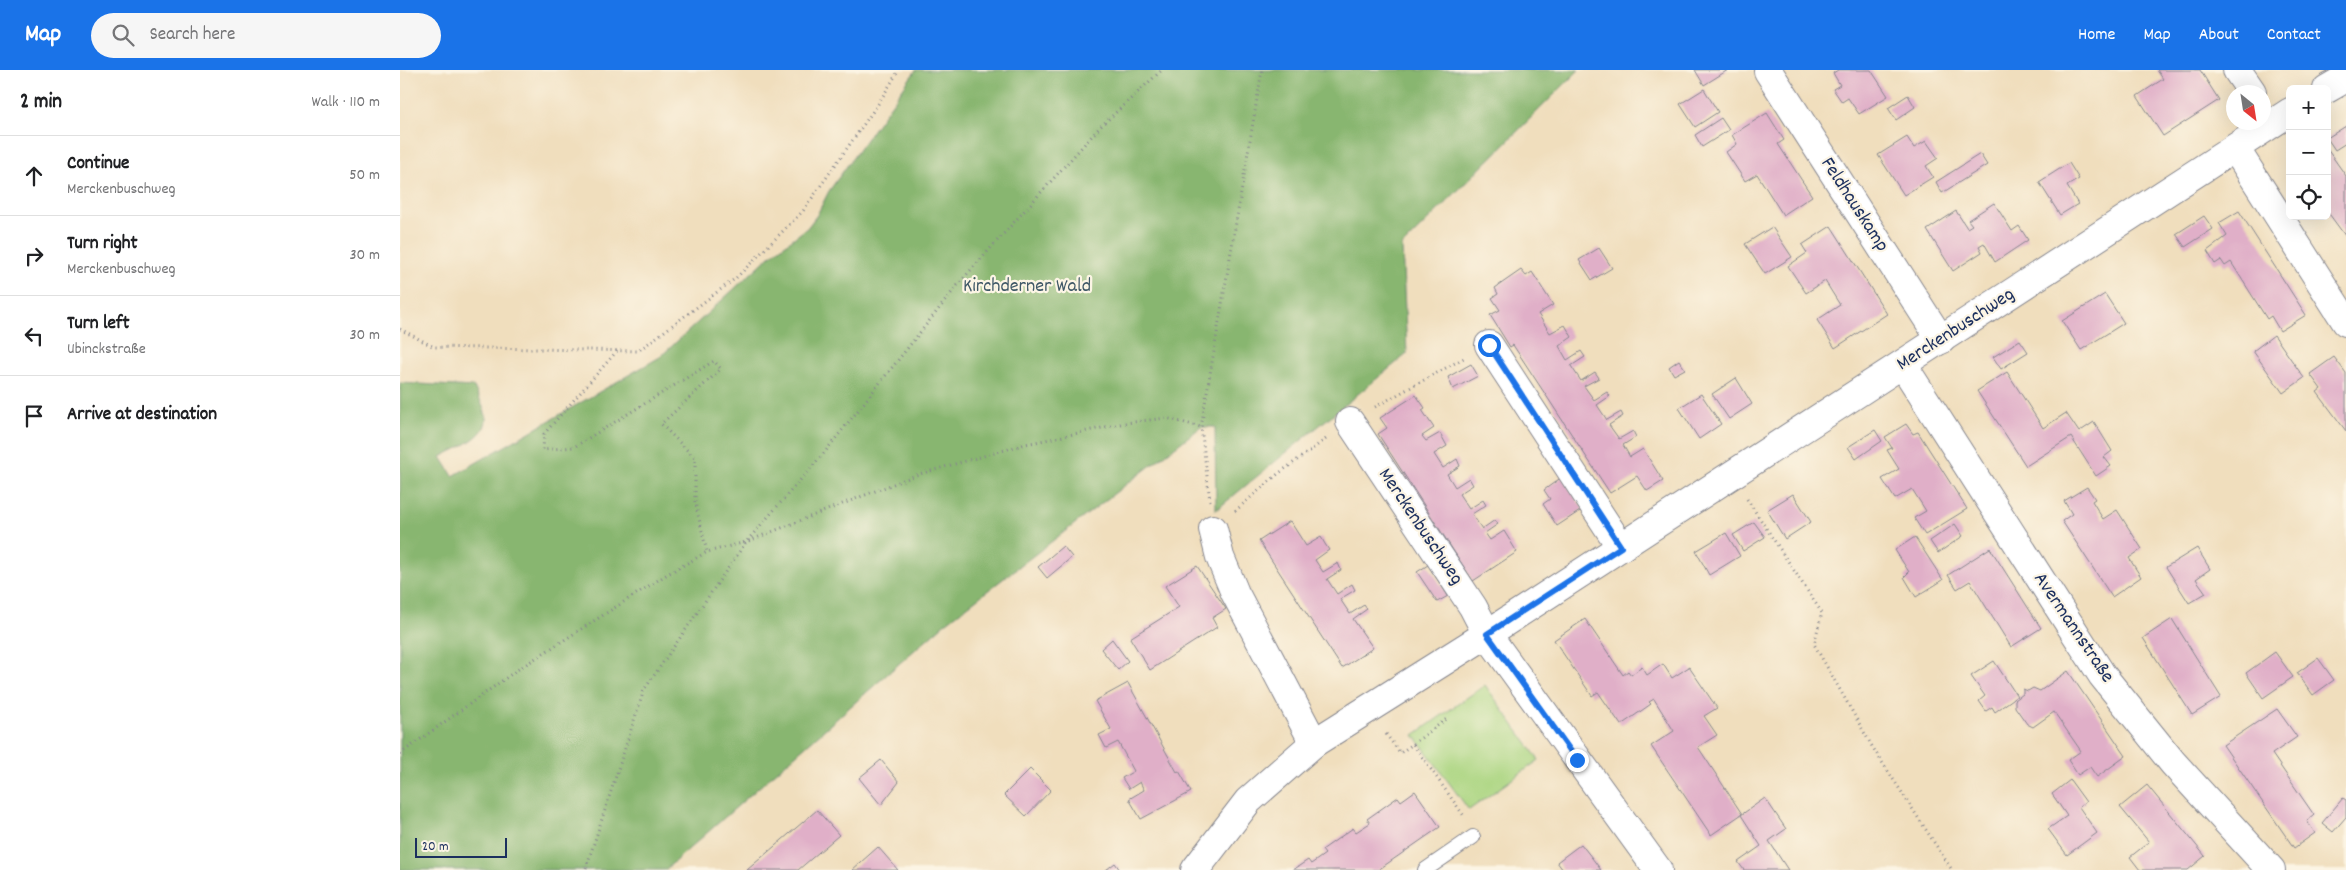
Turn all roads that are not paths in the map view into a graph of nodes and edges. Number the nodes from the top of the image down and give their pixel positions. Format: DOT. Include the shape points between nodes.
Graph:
graph roads {
  1 [pos="2238,70"];
  2 [pos="1768,71"];
  3 [pos="2346,78"];
  4 [pos="2248,85"];
  5 [pos="2331,87"];
  6 [pos="2275,115"];
  7 [pos="2235,148"];
  8 [pos="2346,322"];
  9 [pos="1941,340"];
  10 [pos="1489,345"];
  11 [pos="1903,364"];
  12 [pos="1350,422"];
  13 [pos="1214,529"];
  14 [pos="1621,547"];
  15 [pos="1487,634"];
  16 [pos="1314,743"];
  17 [pos="1473,837"];
  18 [pos="1195,870"];
  19 [pos="1425,870"];
  20 [pos="1658,870"];
  21 [pos="2271,870"];
  1 -- 4 [label="street"];
  2 -- 9 [label="street, Feldhauskamp"];
  3 -- 5 [label="street"];
  6 -- 7 [label="street, Merckenbuschweg"];
  7 -- 8 [label="street"];
  7 -- 9 [label="street, Merckenbuschweg"];
  9 -- 11 [label="street, Merckenbuschweg"];
  10 -- 14 [label="street"];
  11 -- 14 [label="street, Merckenbuschweg"];
  11 -- 21 [label="street, Avermannstraße" via="2102,675 2173,763"];
  12 -- 15 [label="street, Merckenbuschweg" via="1473,607"];
  13 -- 16 [label="street" via="1220,556 1235,593"];
  14 -- 15 [label="street, Merckenbuschweg"];
  15 -- 16 [label="street, Merckenbuschweg"];
  15 -- 20 [label="street"];
  16 -- 18 [label="street, Merckenbuschweg" via="1248,801"];
  17 -- 19 [label="lane"];
}
